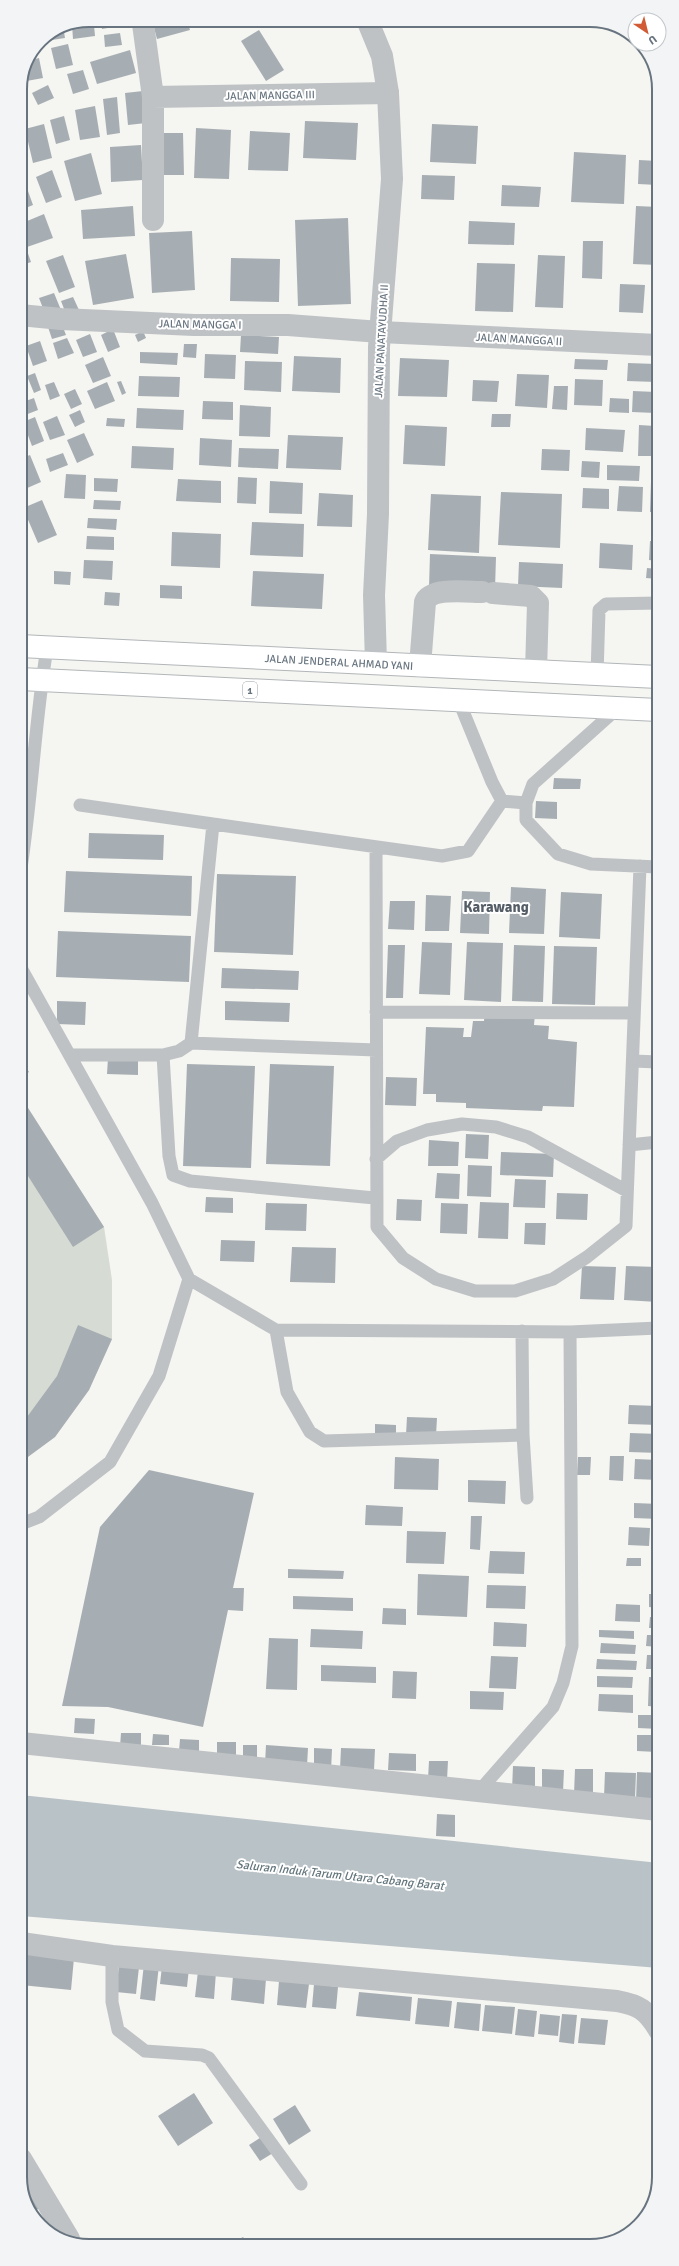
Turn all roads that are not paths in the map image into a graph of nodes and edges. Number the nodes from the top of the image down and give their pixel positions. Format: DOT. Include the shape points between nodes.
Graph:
graph roads {
  1 [pos="143,27"];
  2 [pos="370,27"];
  3 [pos="388,93"];
  4 [pos="152,98"];
  5 [pos="153,220"];
  6 [pos="27,316"];
  7 [pos="380,332"];
  8 [pos="652,345"];
  9 [pos="652,603"];
  10 [pos="27,647"];
  11 [pos="47,648"];
  12 [pos="376,663"];
  13 [pos="420,666"];
  14 [pos="455,667"];
  15 [pos="536,671"];
  16 [pos="605,676"];
  17 [pos="652,677"];
  18 [pos="31,680"];
  19 [pos="458,699"];
  20 [pos="618,708"];
  21 [pos="652,710"];
  22 [pos="502,801"];
  23 [pos="526,803"];
  24 [pos="80,805"];
  25 [pos="27,819"];
  26 [pos="213,824"];
  27 [pos="376,848"];
  28 [pos="640,866"];
  29 [pos="652,867"];
  30 [pos="27,979"];
  31 [pos="376,1012"];
  32 [pos="634,1013"];
  33 [pos="191,1043"];
  34 [pos="376,1050"];
  35 [pos="70,1055"];
  36 [pos="163,1055"];
  37 [pos="633,1061"];
  38 [pos="652,1062"];
  39 [pos="652,1143"];
  40 [pos="629,1145"];
  41 [pos="376,1159"];
  42 [pos="627,1191"];
  43 [pos="375,1198"];
  44 [pos="189,1279"];
  45 [pos="652,1328"];
  46 [pos="276,1330"];
  47 [pos="522,1331"];
  48 [pos="570,1332"];
  49 [pos="523,1435"];
  50 [pos="527,1498"];
  51 [pos="27,1522"];
  52 [pos="27,1743"];
  53 [pos="480,1790"];
  54 [pos="652,1809"];
  55 [pos="27,1944"];
  56 [pos="112,1956"];
  57 [pos="652,2018"];
  58 [pos="27,2169"];
  59 [pos="301,2184"];
  60 [pos="66,2234"];
  1 -- 4 [label="street"];
  2 -- 3 [label="street, JALAN PANATAYUDHA II" via="382,56"];
  3 -- 4 [label="street, JALAN MANGGA III"];
  3 -- 7 [label="street, JALAN PANATAYUDHA II" via="392,179"];
  4 -- 5 [label="street"];
  6 -- 7 [label="street, JALAN MANGGA I" via="194,325 288,325"];
  7 -- 8 [label="street, JALAN MANGGA II"];
  7 -- 12 [label="street, JALAN PANATAYUDHA II" via="378,514 374,595"];
  9 -- 16 [label="lane" via="606,604 599,610"];
  10 -- 11 [label="main road, JALAN JENDERAL AHMAD YANI"];
  11 -- 12 [label="main road, JALAN JENDERAL AHMAD YANI"];
  11 -- 18 [label="lane"];
  12 -- 13 [label="main road, JALAN JENDERAL AHMAD YANI"];
  13 -- 14 [label="main road, JALAN JENDERAL AHMAD YANI"];
  13 -- 15 [label="street" via="425,602 428,596 456,591 488,592 531,596 538,603"];
  14 -- 15 [label="main road, JALAN JENDERAL AHMAD YANI"];
  14 -- 19 [label="main road"];
  15 -- 16 [label="main road, JALAN JENDERAL AHMAD YANI"];
  16 -- 17 [label="main road, JALAN JENDERAL AHMAD YANI"];
  16 -- 20 [label="main road"];
  18 -- 19 [label="main road, 1"];
  18 -- 25 [label="lane" via="32,784"];
  19 -- 20 [label="main road, 1"];
  19 -- 22 [label="lane"];
  20 -- 21 [label="main road, 1"];
  20 -- 23 [label="lane" via="533,784"];
  22 -- 23 [label="lane"];
  22 -- 27 [label="lane" via="468,851 428,856"];
  23 -- 28 [label="lane" via="526,820 558,854 590,864"];
  24 -- 26 [label="lane"];
  26 -- 27 [label="lane"];
  26 -- 33 [label="lane"];
  27 -- 31 [label="lane"];
  28 -- 29 [label="lane"];
  28 -- 32 [label="lane"];
  30 -- 35 [label="lane"];
  31 -- 32 [label="lane"];
  31 -- 34 [label="lane"];
  32 -- 37 [label="lane"];
  33 -- 34 [label="lane"];
  33 -- 36 [label="lane" via="180,1051"];
  34 -- 41 [label="lane"];
  35 -- 36 [label="lane"];
  35 -- 44 [label="lane" via="152,1202"];
  36 -- 43 [label="lane" via="169,1156 173,1175 190,1181"];
  37 -- 38 [label="lane"];
  37 -- 40 [label="lane"];
  39 -- 40 [label="lane"];
  40 -- 42 [label="lane"];
  41 -- 42 [label="lane" via="397,1141 427,1130 462,1124 496,1127 528,1137"];
  41 -- 43 [label="lane"];
  42 -- 43 [label="lane" via="626,1226 587,1257 553,1279 515,1290 475,1291 436,1279 403,1258 377,1227"];
  44 -- 46 [label="lane"];
  44 -- 51 [label="lane" via="159,1376 110,1462 39,1517"];
  45 -- 48 [label="lane"];
  46 -- 47 [label="lane"];
  46 -- 49 [label="lane" via="288,1392 310,1432 324,1441"];
  47 -- 48 [label="lane"];
  47 -- 49 [label="lane"];
  48 -- 53 [label="lane" via="572,1646 563,1683 553,1707"];
  49 -- 50 [label="lane"];
  52 -- 53 [label="street"];
  53 -- 54 [label="street"];
  55 -- 56 [label="street"];
  56 -- 57 [label="street" via="616,2001 634,2004"];
  56 -- 59 [label="lane" via="112,2002 118,2030 145,2051 202,2055 209,2058"];
  58 -- 60 [label="street"];
}
